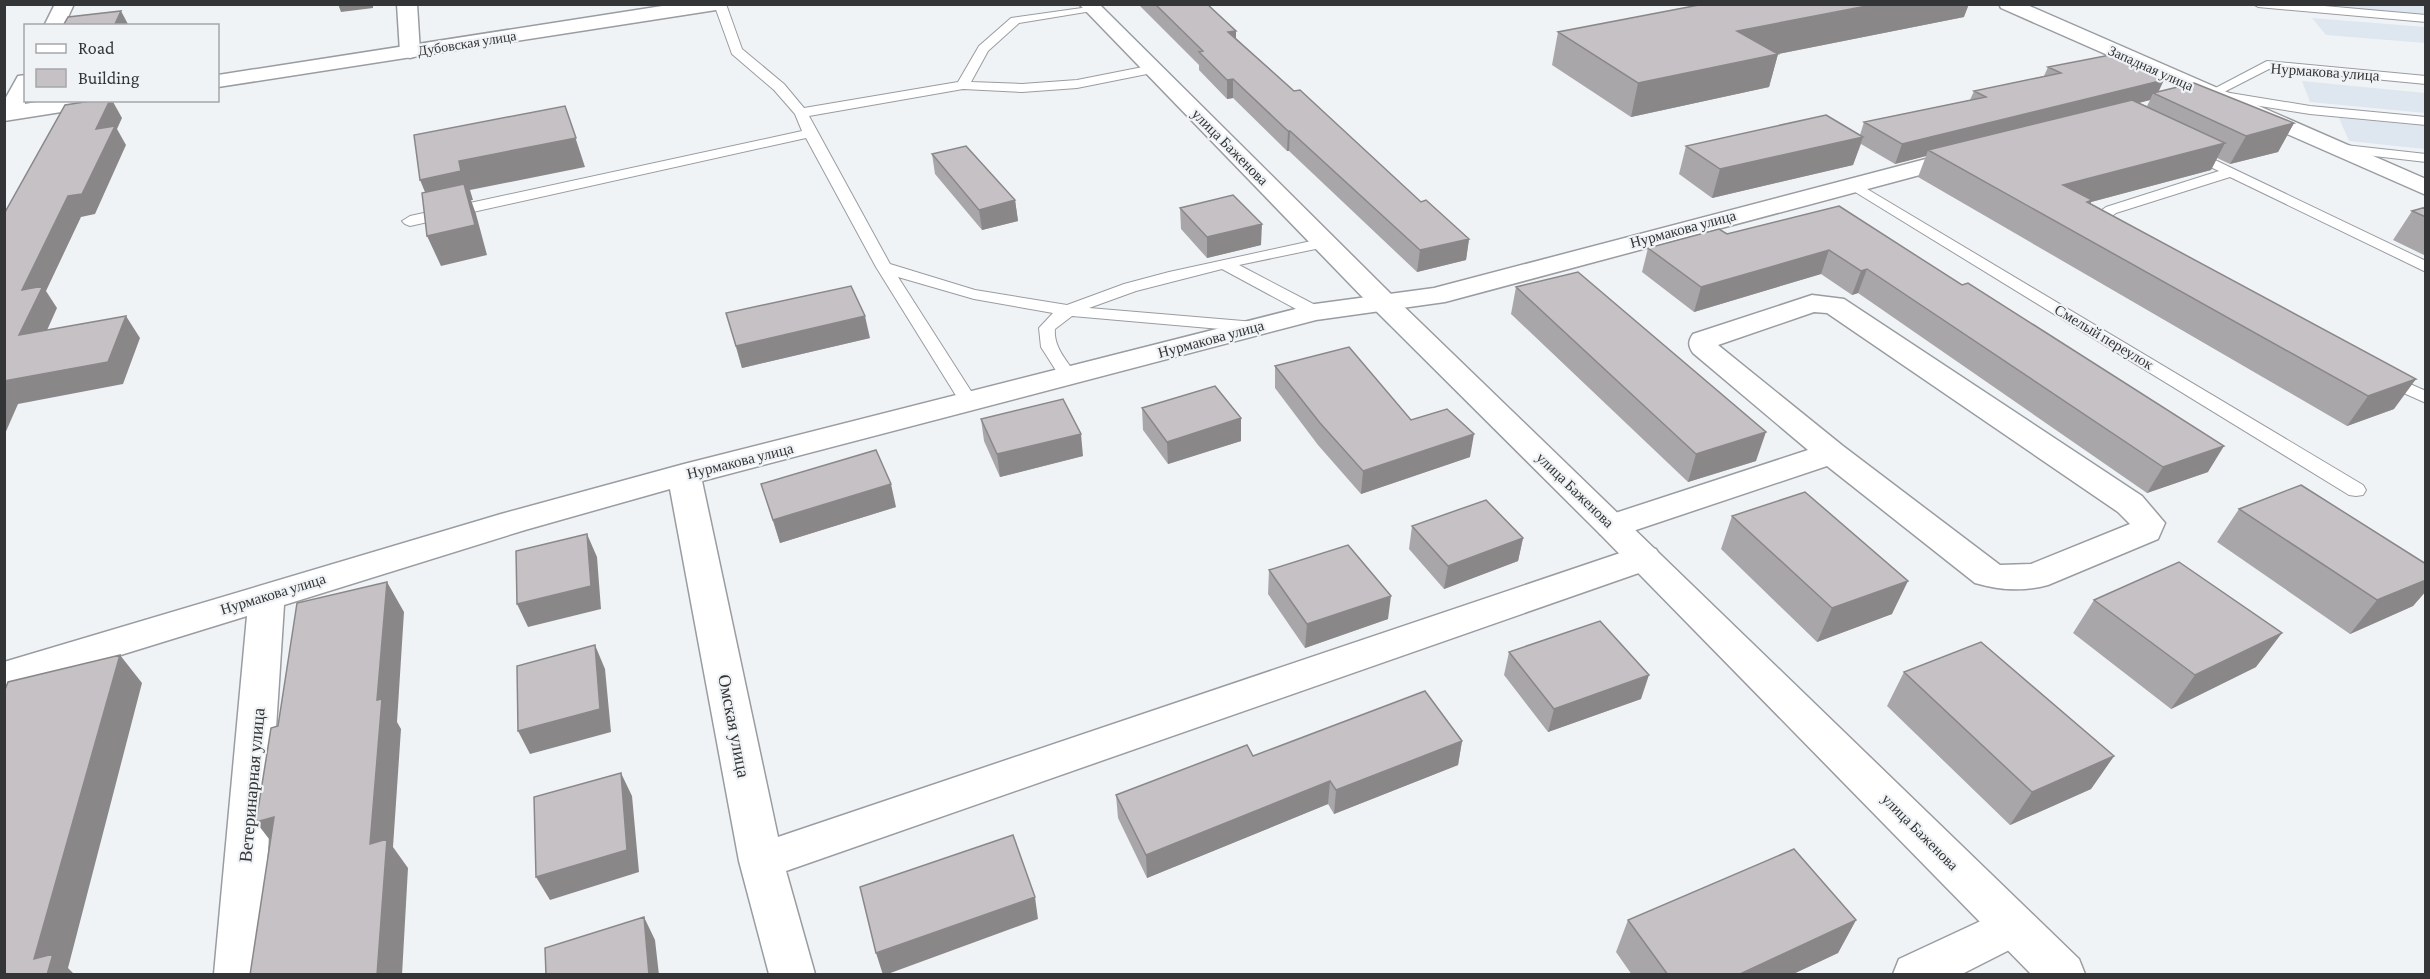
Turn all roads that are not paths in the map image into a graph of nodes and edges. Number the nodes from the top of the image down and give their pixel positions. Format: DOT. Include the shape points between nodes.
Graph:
graph roads {
  1 [pos="65,4"];
  2 [pos="407,4"];
  3 [pos="718,4"];
  4 [pos="2008,4"];
  5 [pos="2258,4"];
  6 [pos="1090,6"];
  7 [pos="2426,19"];
  8 [pos="55,24"];
  9 [pos="410,52"];
  10 [pos="1153,69"];
  11 [pos="2426,80"];
  12 [pos="219,81"];
  13 [pos="24,85"];
  14 [pos="963,85"];
  15 [pos="2210,94"];
  16 [pos="83,102"];
  17 [pos="2176,103"];
  18 [pos="801,113"];
  19 [pos="6,117"];
  20 [pos="2426,121"];
  21 [pos="810,133"];
  22 [pos="2181,148"];
  23 [pos="2334,148"];
  24 [pos="1986,151"];
  25 [pos="2426,158"];
  26 [pos="2231,172"];
  27 [pos="1852,184"];
  28 [pos="2426,188"];
  29 [pos="410,221"];
  30 [pos="2134,240"];
  31 [pos="1325,243"];
  32 [pos="1226,265"];
  33 [pos="884,267"];
  34 [pos="2426,267"];
  35 [pos="1383,302"];
  36 [pos="1067,310"];
  37 [pos="1315,312"];
  38 [pos="1255,327"];
  39 [pos="2375,372"];
  40 [pos="1068,376"];
  41 [pos="2426,398"];
  42 [pos="969,402"];
  43 [pos="1832,453"];
  44 [pos="684,475"];
  45 [pos="2356,489"];
  46 [pos="1612,526"];
  47 [pos="1644,558"];
  48 [pos="267,595"];
  49 [pos="4,677"];
  50 [pos="761,861"];
  51 [pos="2013,926"];
  52 [pos="237,975"];
  53 [pos="792,975"];
  54 [pos="1916,975"];
  55 [pos="2062,975"];
  1 -- 8 [label="street"];
  2 -- 9 [label="street"];
  3 -- 9 [label="street, Дубовская улица"];
  3 -- 18 [label="lane" via="736,51 779,87"];
  4 -- 15 [label="street, Западная улица"];
  5 -- 7 [label="lane"];
  6 -- 10 [label="street, улица Баженова"];
  6 -- 14 [label="lane" via="1015,20 983,49"];
  9 -- 12 [label="street, Дубовская улица"];
  10 -- 14 [label="lane" via="1077,84 1022,88"];
  10 -- 31 [label="street, улица Баженова"];
  11 -- 15 [label="lane, Нурмакова улица" via="2266,66"];
  13 -- 19 [label="street"];
  14 -- 18 [label="lane"];
  15 -- 17 [label="street, Нурмакова улица"];
  15 -- 20 [label="lane" via="2310,110"];
  15 -- 23 [label="street, Западная улица"];
  16 -- 19 [label="street"];
  18 -- 21 [label="lane"];
  21 -- 29 [label="lane"];
  21 -- 33 [label="lane"];
  22 -- 26 [label="lane"];
  23 -- 25 [label="lane"];
  23 -- 28 [label="street, Западная улица"];
  24 -- 27 [label="street, Нурмакова улица"];
  26 -- 30 [label="lane" via="2104,214 2105,222"];
  26 -- 34 [label="lane"];
  27 -- 35 [label="street, Нурмакова улица" via="1435,296"];
  27 -- 45 [label="lane, Смелый переулок"];
  31 -- 32 [label="lane"];
  31 -- 35 [label="street, улица Баженова"];
  32 -- 36 [label="lane" via="1132,286"];
  32 -- 37 [label="lane"];
  33 -- 36 [label="lane" via="974,296"];
  33 -- 42 [label="lane"];
  35 -- 37 [label="street, Нурмакова улица"];
  35 -- 46 [label="street, улица Баженова"];
  36 -- 38 [label="lane"];
  36 -- 40 [label="lane" via="1046,329 1047,343"];
  37 -- 38 [label="street, Нурмакова улица"];
  38 -- 40 [label="street, Нурмакова улица"];
  39 -- 41 [label="lane"];
  40 -- 42 [label="street, Нурмакова улица"];
  42 -- 44 [label="street, Нурмакова улица"];
  43 -- 43 [label="street" via="1988,574 2003,578 2036,576 2146,531 2148,524 2130,504 1834,305 1812,303 1703,340 1703,346"];
  43 -- 46 [label="street"];
  44 -- 48 [label="street, Нурмакова улица"];
  44 -- 50 [label="street, Омская улица"];
  46 -- 47 [label="street, улица Баженова"];
  47 -- 50 [label="street"];
  47 -- 51 [label="street, улица Баженова"];
  48 -- 49 [label="street, Нурмакова улица"];
  48 -- 52 [label="street, Ветеринарная улица"];
  50 -- 53 [label="street, Омская улица"];
  51 -- 54 [label="street"];
  51 -- 55 [label="street, улица Баженова"];
}
